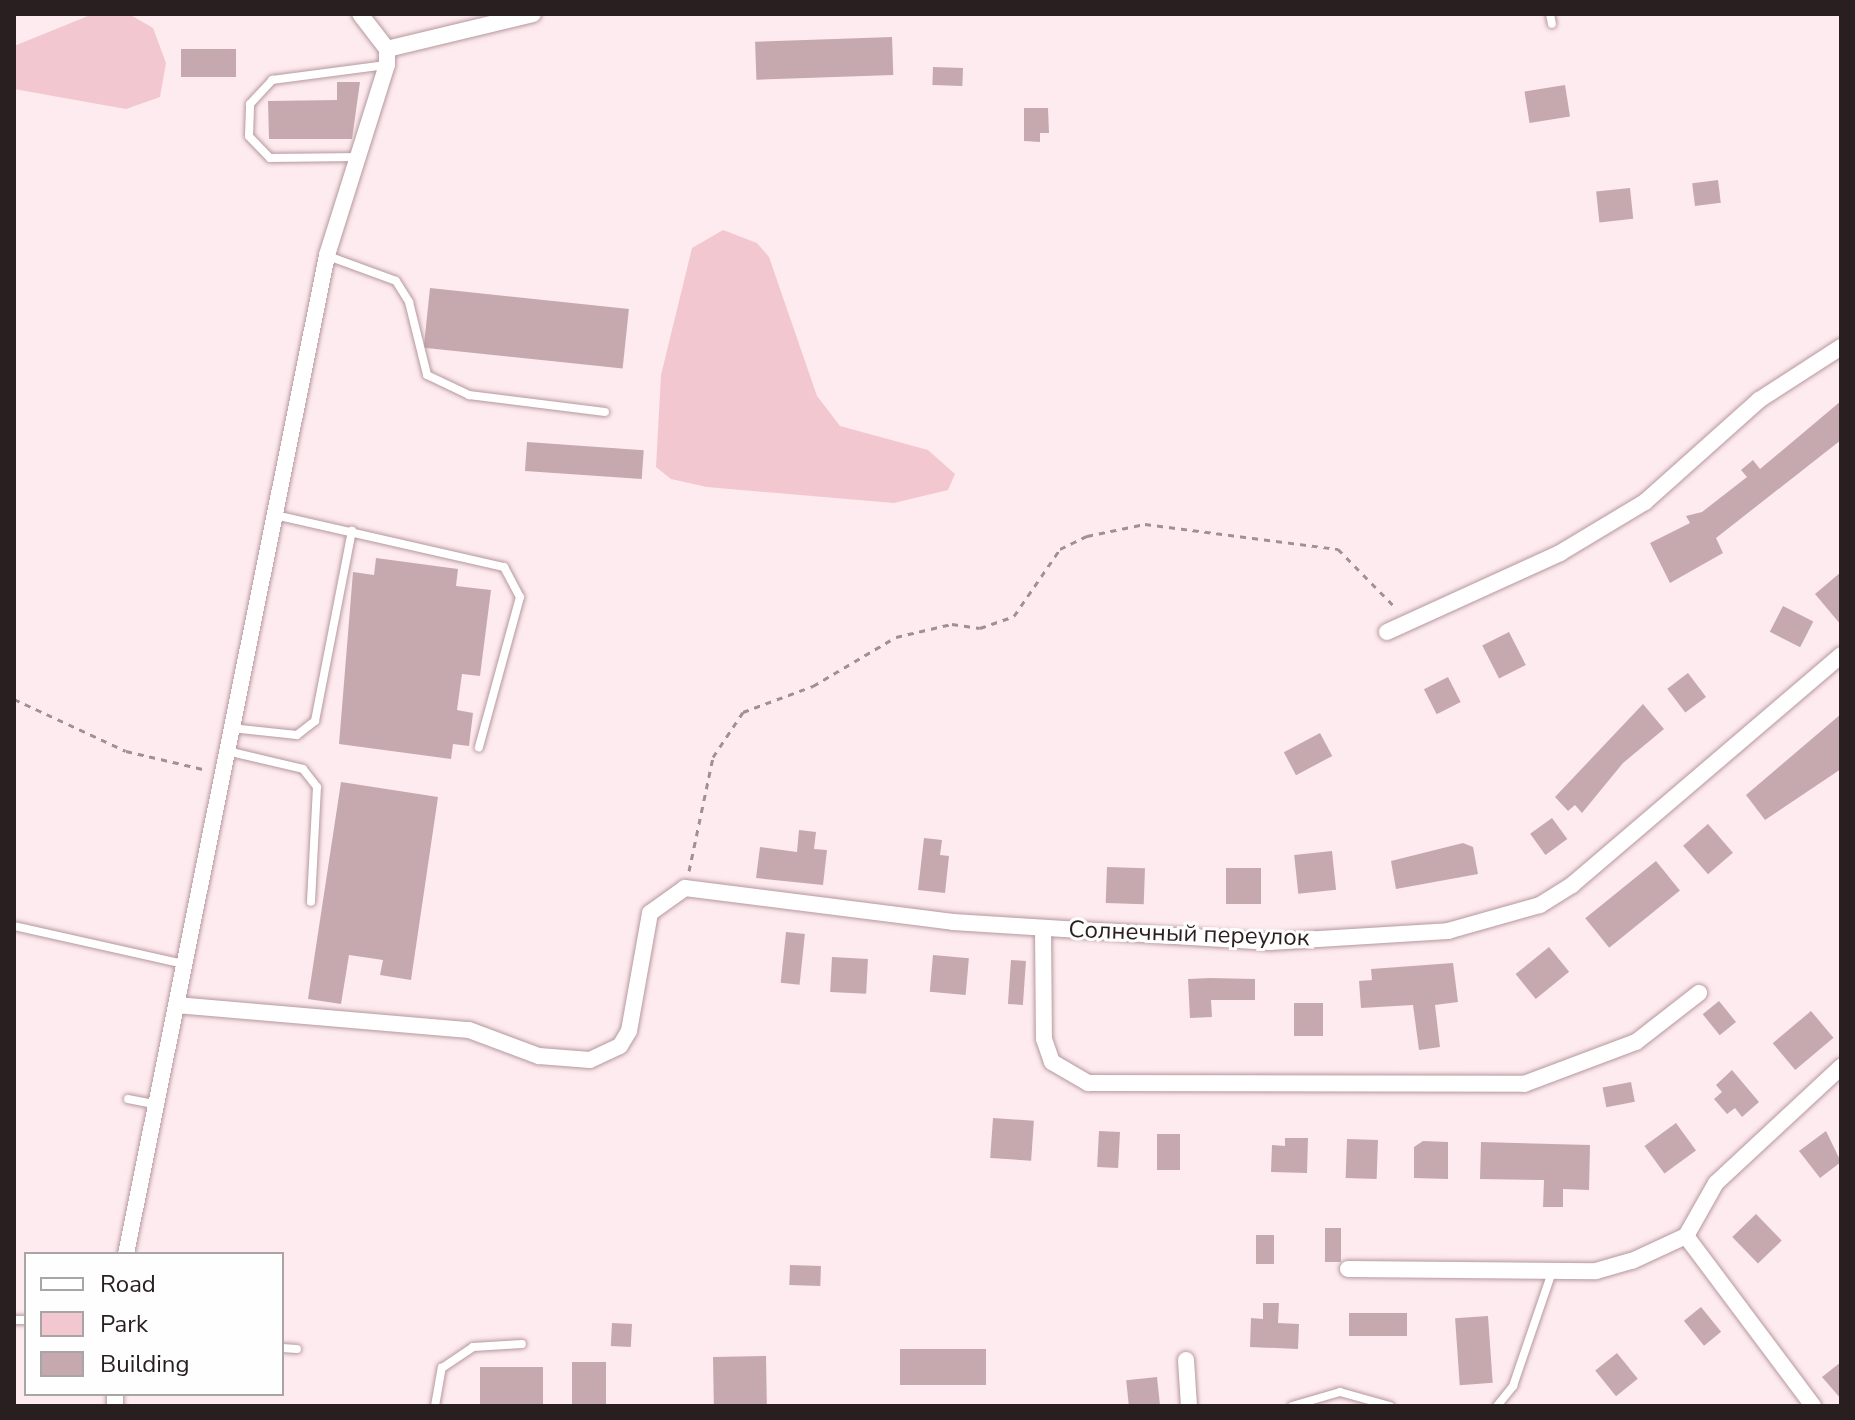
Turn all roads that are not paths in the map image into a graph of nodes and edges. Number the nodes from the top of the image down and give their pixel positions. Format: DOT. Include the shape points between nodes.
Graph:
graph roads {
  1 [pos="360,14"];
  2 [pos="533,14"];
  3 [pos="387,57"];
  4 [pos="363,157"];
  5 [pos="327,255"];
  6 [pos="1841,347"];
  7 [pos="605,412"];
  8 [pos="270,514"];
  9 [pos="352,531"];
  10 [pos="1387,632"];
  11 [pos="1841,655"];
  12 [pos="231,728"];
  13 [pos="479,747"];
  14 [pos="227,751"];
  15 [pos="311,902"];
  16 [pos="14,926"];
  17 [pos="1043,928"];
  18 [pos="184,964"];
  19 [pos="1699,993"];
  20 [pos="176,1005"];
  21 [pos="1841,1067"];
  22 [pos="128,1099"];
  23 [pos="154,1104"];
  24 [pos="1686,1236"];
  25 [pos="126,1252"];
  26 [pos="1348,1269"];
  27 [pos="1552,1272"];
  28 [pos="522,1344"];
  29 [pos="284,1348"];
  30 [pos="297,1349"];
  31 [pos="1186,1360"];
  32 [pos="435,1406"];
  33 [pos="1189,1406"];
  34 [pos="1292,1406"];
  35 [pos="1390,1406"];
  36 [pos="1497,1406"];
  37 [pos="1813,1406"];
  1 -- 3 [label="street"];
  2 -- 3 [label="street"];
  3 -- 4 [label="street"];
  3 -- 4 [label="lane" via="272,80 250,104 249,136 270,158"];
  4 -- 5 [label="street"];
  5 -- 7 [label="lane" via="396,281 427,375 469,395"];
  5 -- 8 [label="street"];
  6 -- 10 [label="street" via="1759,400 1645,502 1560,553"];
  8 -- 9 [label="lane"];
  8 -- 12 [label="street"];
  9 -- 12 [label="lane" via="315,721 297,735"];
  9 -- 13 [label="lane" via="485,558 512,580 520,597"];
  11 -- 17 [label="street, Солнечный переулок" via="1572,885 1501,919 1433,933 1270,942"];
  12 -- 14 [label="street"];
  14 -- 15 [label="lane" via="303,769 317,787"];
  14 -- 18 [label="street"];
  16 -- 18 [label="lane"];
  17 -- 19 [label="street" via="1044,1039 1052,1062 1088,1083 1524,1084 1636,1042"];
  17 -- 20 [label="street, Солнечный переулок" via="685,888 650,913 629,1031 614,1051 590,1060 539,1056 469,1030"];
  18 -- 20 [label="street"];
  20 -- 23 [label="street"];
  21 -- 24 [label="street" via="1716,1183"];
  22 -- 23 [label="lane"];
  23 -- 25 [label="street"];
  24 -- 27 [label="street" via="1632,1261"];
  24 -- 37 [label="street"];
  26 -- 27 [label="street"];
  27 -- 36 [label="lane" via="1513,1386"];
  28 -- 32 [label="lane" via="473,1347 442,1368"];
  29 -- 30 [label="lane"];
  31 -- 33 [label="street"];
  34 -- 35 [label="lane" via="1340,1392"];
}
